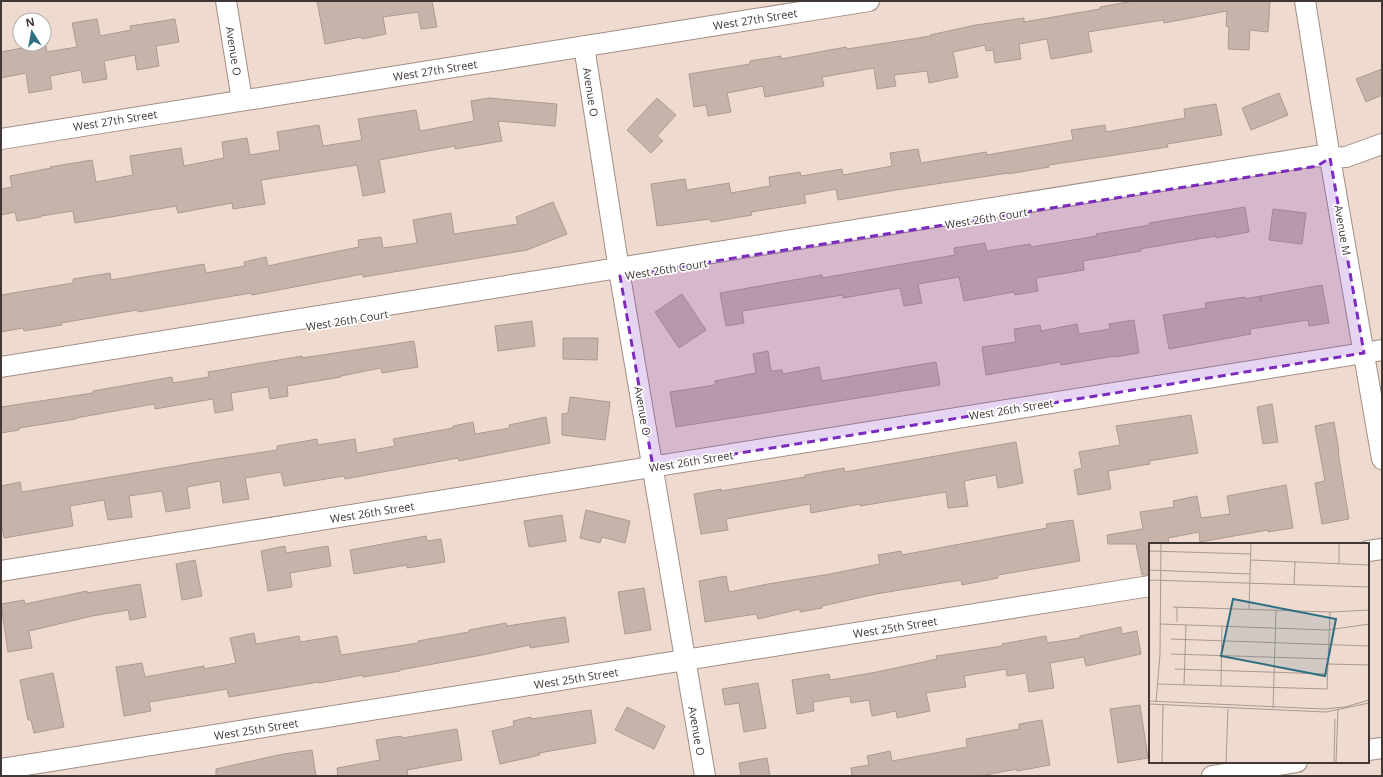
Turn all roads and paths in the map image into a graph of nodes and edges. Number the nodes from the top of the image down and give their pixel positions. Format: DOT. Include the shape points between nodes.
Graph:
graph roads {
  1 [pos="226,1"];
  2 [pos="869,1"];
  3 [pos="1306,1"];
  4 [pos="584,46"];
  5 [pos="242,100"];
  6 [pos="1,139"];
  7 [pos="1382,144"];
  8 [pos="1330,158"];
  9 [pos="619,272"];
  10 [pos="1373,352"];
  11 [pos="1,367"];
  12 [pos="1,377"];
  13 [pos="1382,459"];
  14 [pos="653,467"];
  15 [pos="1382,549"];
  16 [pos="1369,551"];
  17 [pos="1,571"];
  18 [pos="1149,586"];
  19 [pos="686,660"];
  20 [pos="1382,748"];
  21 [pos="1369,750"];
  22 [pos="1291,763"];
  23 [pos="1,769"];
  24 [pos="705,776"];
  25 [pos="1212,776"];
  1 -- 5 [label="street, Avenue O"];
  2 -- 4 [label="street, West 27th Street"];
  3 -- 8 [label="street, Avenue M"];
  4 -- 5 [label="street, West 27th Street"];
  4 -- 9 [label="street, Avenue O"];
  5 -- 6 [label="street, West 27th Street"];
  7 -- 8 [label="street, West 26th Court" via="1346,157"];
  8 -- 9 [label="street, West 26th Court" via="1317,166"];
  8 -- 10 [label="street, Avenue M"];
  9 -- 11 [label="street, West 26th Court"];
  9 -- 12 [label="street, West 26th Court" via="600,278"];
  9 -- 14 [label="street, Avenue O"];
  10 -- 13 [label="street, Avenue M"];
  10 -- 14 [label="street, West 26th Street"];
  14 -- 17 [label="street, West 26th Street"];
  14 -- 19 [label="street, Avenue O"];
  15 -- 16 [label="street"];
  18 -- 19 [label="street, West 25th Street"];
  19 -- 23 [label="street, West 25th Street"];
  19 -- 24 [label="street, Avenue O"];
  20 -- 21 [label="street"];
  22 -- 25 [label="street"];
}
